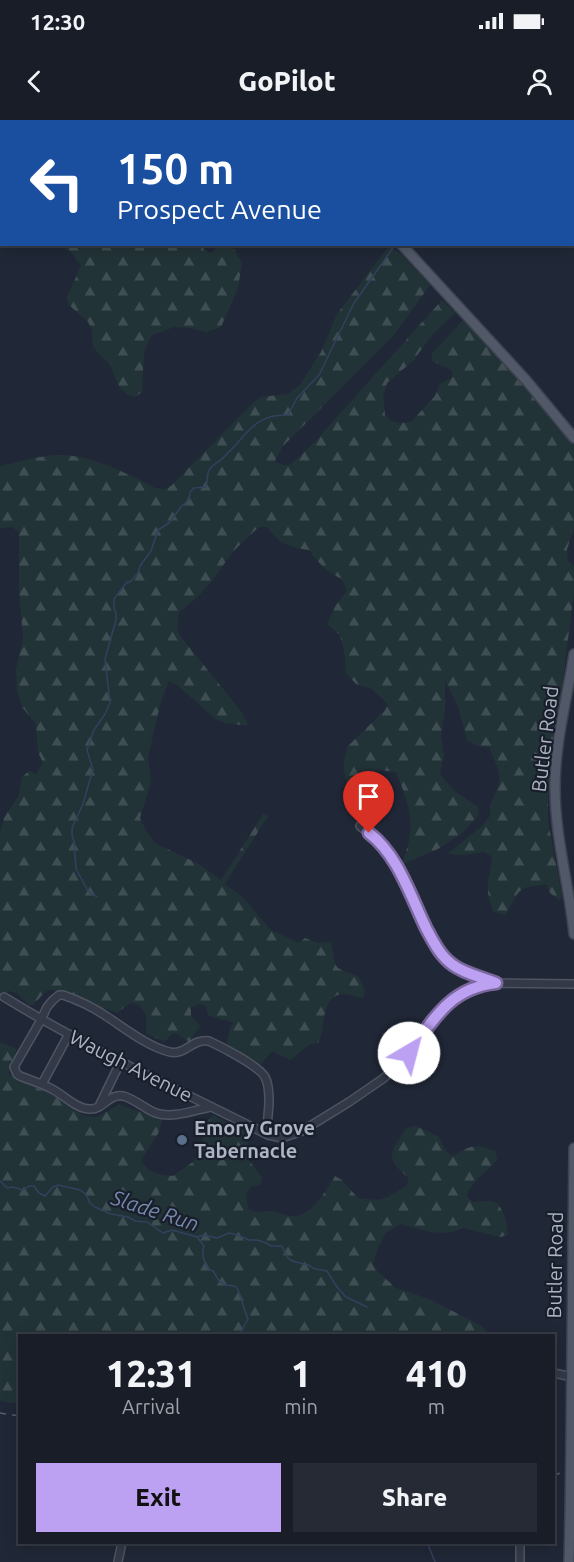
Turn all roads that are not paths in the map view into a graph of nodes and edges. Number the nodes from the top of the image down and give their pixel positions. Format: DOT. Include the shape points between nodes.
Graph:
graph roads {
  1 [pos="403,246"];
  2 [pos="574,438"];
  3 [pos="574,654"];
  4 [pos="360,826"];
  5 [pos="571,889"];
  6 [pos="574,934"];
  7 [pos="496,983"];
  8 [pos="574,984"];
  9 [pos="4,997"];
  10 [pos="41,1020"];
  11 [pos="69,1034"];
  12 [pos="120,1061"];
  13 [pos="42,1084"];
  14 [pos="98,1107"];
  15 [pos="211,1107"];
  16 [pos="268,1135"];
  17 [pos="574,1148"];
  18 [pos="574,1202"];
  19 [pos="555,1373"];
  20 [pos="572,1377"];
  21 [pos="573,1422"];
  22 [pos="572,1532"];
  23 [pos="122,1544"];
  24 [pos="520,1544"];
  25 [pos="118,1562"];
  26 [pos="520,1562"];
  27 [pos="569,1562"];
  1 -- 2 [label="main road"];
  3 -- 5 [label="main road, Butler Road" via="555,787 558,826"];
  4 -- 7 [label="street" via="387,851 446,960"];
  5 -- 6 [label="main road, Butler Road"];
  7 -- 8 [label="street"];
  7 -- 16 [label="street" via="473,987 452,999 393,1070 349,1102 288,1136"];
  9 -- 10 [label="street, Waugh Avenue"];
  10 -- 11 [label="street, Waugh Avenue"];
  10 -- 13 [label="street" via="14,1068 20,1076"];
  10 -- 16 [label="street" via="59,995 107,1016 169,1052 181,1052 197,1042 209,1041 264,1076 269,1104"];
  11 -- 12 [label="street, Waugh Avenue"];
  11 -- 13 [label="street"];
  12 -- 14 [label="street"];
  12 -- 15 [label="street, Waugh Avenue"];
  13 -- 14 [label="street" via="83,1108"];
  14 -- 15 [label="street" via="112,1097 122,1096 166,1115"];
  15 -- 16 [label="street, Waugh Avenue"];
  17 -- 18 [label="main road, Butler Road"];
  18 -- 20 [label="main road, Butler Road"];
  19 -- 20 [label="street"];
  20 -- 21 [label="main road, Butler Road"];
  21 -- 22 [label="main road, Butler Road, bridge"];
  22 -- 27 [label="main road, Butler Road"];
  23 -- 25 [label="street"];
  24 -- 26 [label="street"];
}
